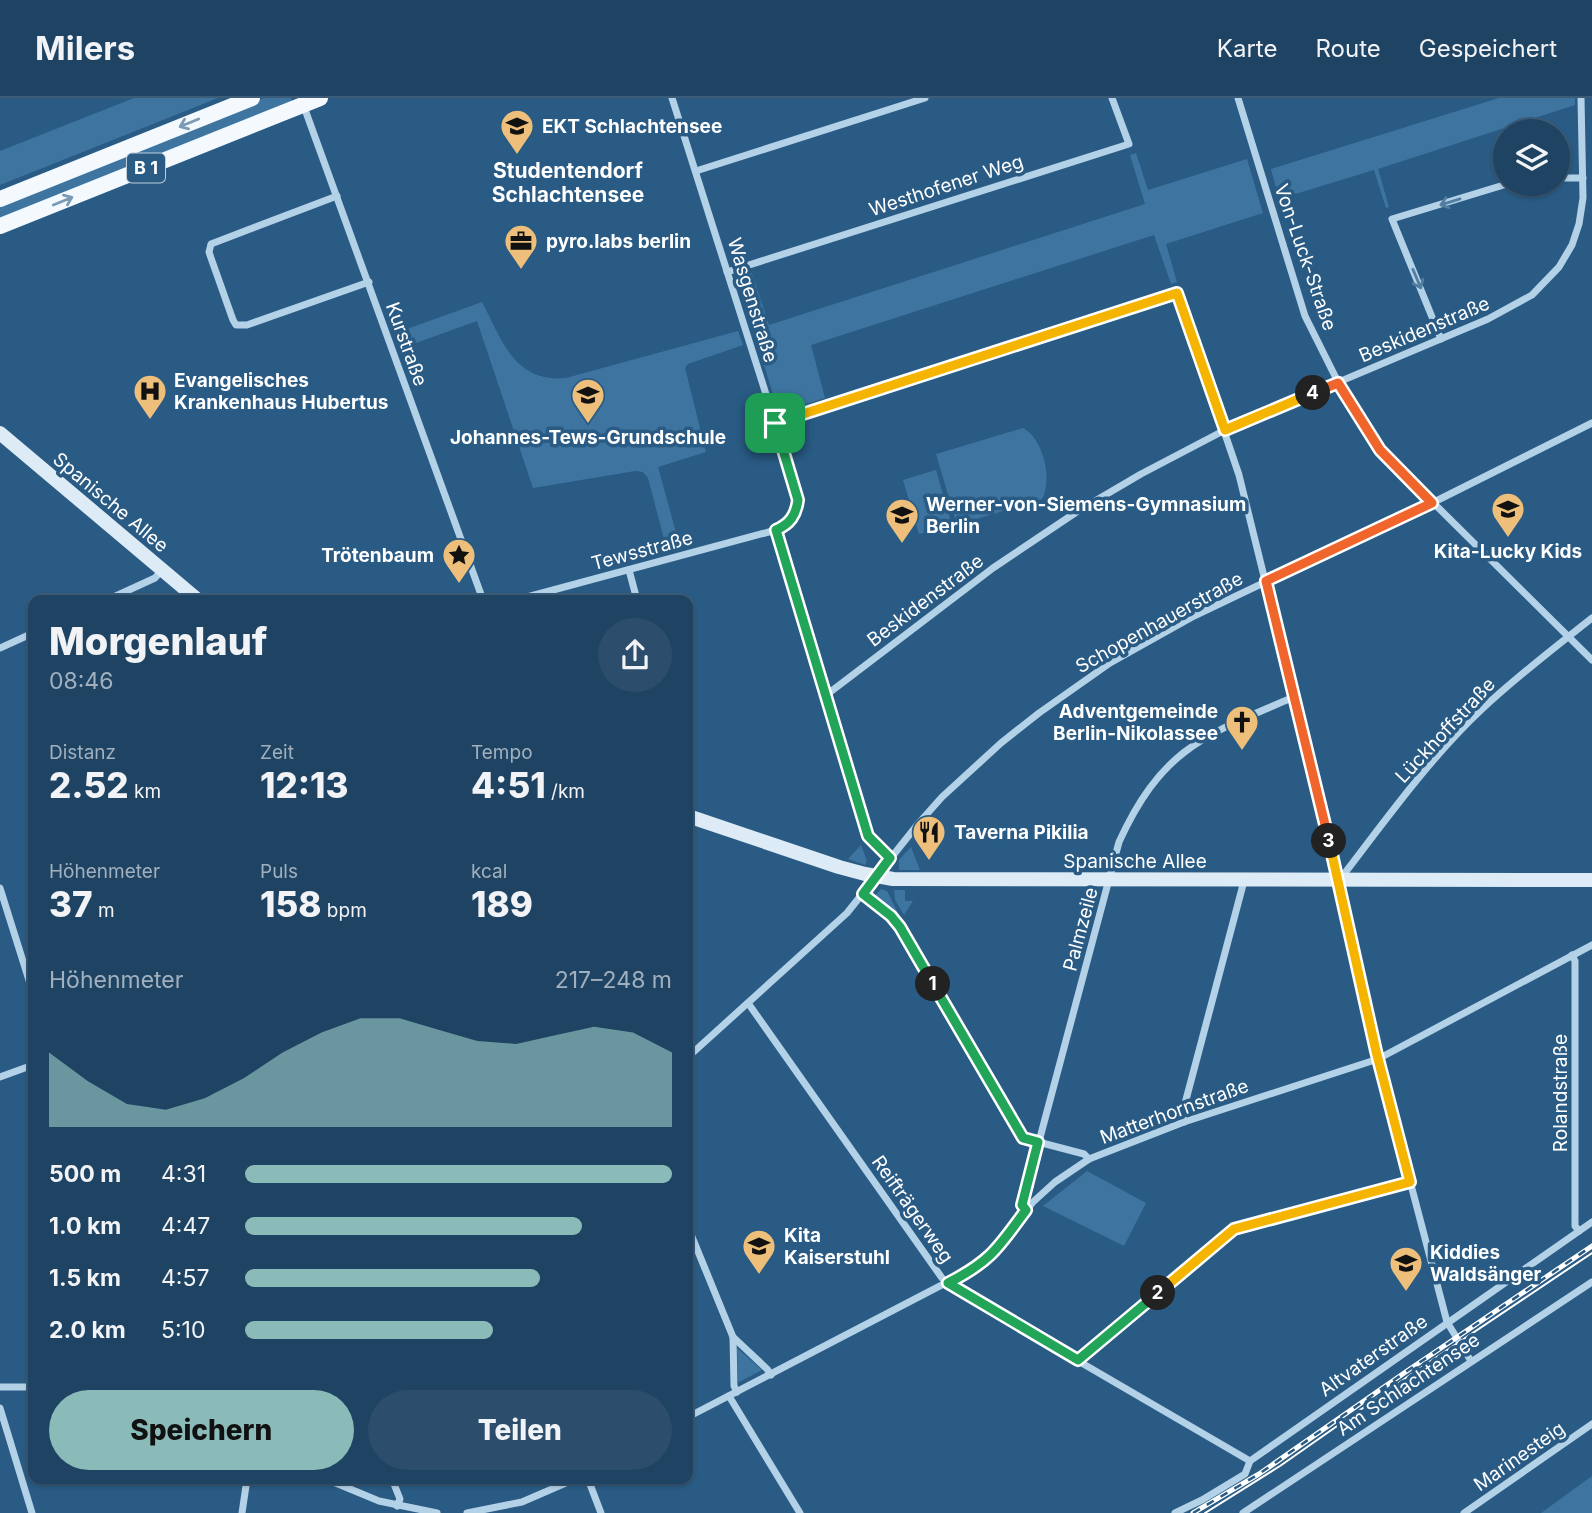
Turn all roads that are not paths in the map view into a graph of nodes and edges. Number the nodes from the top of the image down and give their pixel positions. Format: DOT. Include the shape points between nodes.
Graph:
graph roads {
  1 [pos="252,98"];
  2 [pos="320,98"];
  3 [pos="672,98"];
  4 [pos="925,98"];
  5 [pos="1112,98"];
  6 [pos="1238,98"];
  7 [pos="1581,98"];
  8 [pos="302,101"];
  9 [pos="696,172"];
  10 [pos="1570,178"];
  11 [pos="1583,178"];
  12 [pos="1493,188"];
  13 [pos="337,196"];
  14 [pos="0,199"];
  15 [pos="0,226"];
  16 [pos="727,272"];
  17 [pos="369,282"];
  18 [pos="1441,339"];
  19 [pos="1338,383"];
  20 [pos="775,423"];
  21 [pos="1592,423"];
  22 [pos="1225,430"];
  23 [pos="0,433"];
  24 [pos="1432,503"];
  25 [pos="776,530"];
  26 [pos="162,570"];
  27 [pos="629,570"];
  28 [pos="1266,581"];
  29 [pos="118,595"];
  30 [pos="192,595"];
  31 [pos="481,595"];
  32 [pos="535,595"];
  33 [pos="636,595"];
  34 [pos="1592,618"];
  35 [pos="28,635"];
  36 [pos="1569,637"];
  37 [pos="0,648"];
  38 [pos="1592,660"];
  39 [pos="825,696"];
  40 [pos="1294,697"];
  41 [pos="693,818"];
  42 [pos="890,858"];
  43 [pos="875,876"];
  44 [pos="1110,880"];
  45 [pos="1592,880"];
  46 [pos="1244,881"];
  47 [pos="1339,881"];
  48 [pos="0,888"];
  49 [pos="863,894"];
  50 [pos="1592,945"];
  51 [pos="1572,955"];
  52 [pos="28,977"];
  53 [pos="748,1003"];
  54 [pos="693,1052"];
  55 [pos="1378,1059"];
  56 [pos="28,1067"];
  57 [pos="0,1077"];
  58 [pos="1184,1122"];
  59 [pos="1038,1142"];
  60 [pos="1088,1159"];
  61 [pos="1410,1182"];
  62 [pos="1026,1210"];
  63 [pos="1592,1222"];
  64 [pos="1579,1231"];
  65 [pos="693,1239"];
  66 [pos="1592,1282"];
  67 [pos="948,1283"];
  68 [pos="1447,1322"];
  69 [pos="733,1338"];
  70 [pos="1078,1360"];
  71 [pos="1471,1361"];
  72 [pos="771,1375"];
  73 [pos="0,1387"];
  74 [pos="28,1387"];
  75 [pos="733,1394"];
  76 [pos="0,1408"];
  77 [pos="693,1414"];
  78 [pos="1592,1424"];
  79 [pos="1250,1461"];
  80 [pos="246,1484"];
  81 [pos="339,1484"];
  82 [pos="394,1484"];
  83 [pos="564,1484"];
  84 [pos="590,1484"];
  85 [pos="397,1506"];
  86 [pos="32,1513"];
  87 [pos="242,1513"];
  88 [pos="437,1513"];
  89 [pos="467,1513"];
  90 [pos="601,1513"];
  91 [pos="800,1513"];
  92 [pos="1175,1513"];
  93 [pos="1243,1513"];
  94 [pos="1464,1513"];
  1 -- 14 [label="main road, B 1, one-way"];
  2 -- 8 [label="main road, B 1"];
  3 -- 9 [label="street, Wasgenstraße"];
  4 -- 9 [label="street"];
  5 -- 16 [label="street, Westhofener Weg" via="1129,144"];
  6 -- 19 [label="street, Von-Luck-Straße" via="1305,316"];
  7 -- 11 [label="street, Beskidenstraße"];
  8 -- 13 [label="street, Kurstraße"];
  15 -- 8 [label="main road, B 1, one-way"];
  9 -- 16 [label="street, Wasgenstraße"];
  10 -- 11 [label="street"];
  11 -- 18 [label="street, Beskidenstraße" via="1579,224 1572,245 1542,287 1505,311"];
  12 -- 18 [label="street, one-way" via="1392,219"];
  13 -- 17 [label="street, Kurstraße"];
  13 -- 17 [label="street" via="211,244 211,258 229,309 240,326"];
  16 -- 20 [label="street, Wasgenstraße"];
  17 -- 31 [label="street, Kurstraße"];
  18 -- 19 [label="street, Beskidenstraße"];
  19 -- 22 [label="street, Beskidenstraße"];
  19 -- 24 [label="street, Von-Luck-Straße" via="1380,450"];
  20 -- 22 [label="street" via="1177,293"];
  20 -- 25 [label="street, Wasgenstraße" via="798,500 791,521"];
  21 -- 24 [label="street, Schopenhauerstraße"];
  22 -- 28 [label="street"];
  22 -- 39 [label="street, Beskidenstraße" via="1141,474 1045,533 920,621"];
  23 -- 26 [label="main road, Spanische Allee"];
  24 -- 28 [label="street, Schopenhauerstraße"];
  24 -- 36 [label="street, Von-Luck-Straße"];
  25 -- 27 [label="street, Tewsstraße"];
  25 -- 39 [label="street"];
  26 -- 29 [label="street" via="155,578"];
  26 -- 30 [label="main road, Spanische Allee"];
  27 -- 32 [label="street, Tewsstraße"];
  27 -- 33 [label="street"];
  28 -- 40 [label="street"];
  28 -- 42 [label="street, Schopenhauerstraße" via="1110,663 1039,713 942,797"];
  34 -- 36 [label="street, Lückhoffstraße"];
  35 -- 37 [label="street"];
  36 -- 38 [label="street, Von-Luck-Straße"];
  36 -- 47 [label="street, Lückhoffstraße" via="1479,712 1392,810"];
  39 -- 42 [label="street" via="868,836"];
  40 -- 44 [label="street, Palmzeile" via="1216,731 1167,767 1133,813 1119,842"];
  40 -- 47 [label="street"];
  41 -- 43 [label="main road, Spanische Allee"];
  42 -- 43 [label="street, Schopenhauerstraße"];
  43 -- 44 [label="main road, Spanische Allee"];
  43 -- 49 [label="street, Schopenhauerstraße"];
  44 -- 46 [label="main road, Spanische Allee"];
  44 -- 59 [label="street, Palmzeile"];
  45 -- 47 [label="main road, Spanische Allee"];
  46 -- 47 [label="main road, Spanische Allee"];
  46 -- 58 [label="street" via="1183,1111"];
  47 -- 55 [label="street"];
  48 -- 52 [label="street"];
  49 -- 53 [label="street, Schopenhauerstraße"];
  49 -- 59 [label="street" via="900,927 1023,1138"];
  50 -- 51 [label="street, Matterhornstraße"];
  51 -- 55 [label="street, Matterhornstraße"];
  51 -- 64 [label="street, Rolandstraße" via="1575,1226"];
  53 -- 54 [label="street, Schopenhauerstraße"];
  53 -- 67 [label="street, Reifträgerweg"];
  55 -- 58 [label="street, Matterhornstraße"];
  55 -- 61 [label="street"];
  56 -- 57 [label="street"];
  58 -- 60 [label="street, Matterhornstraße"];
  59 -- 60 [label="street"];
  59 -- 62 [label="street, Palmzeile" via="1022,1205"];
  60 -- 62 [label="street, Matterhornstraße"];
  61 -- 68 [label="street"];
  61 -- 70 [label="street" via="1234,1229"];
  62 -- 67 [label="street, Matterhornstraße" via="993,1255"];
  63 -- 64 [label="street, Altvaterstraße"];
  64 -- 68 [label="street, Altvaterstraße"];
  65 -- 69 [label="street"];
  66 -- 71 [label="street, Am Schlachtensee"];
  67 -- 70 [label="street, Reifträgerweg"];
  67 -- 72 [label="street, Matterhornstraße"];
  68 -- 71 [label="street"];
  68 -- 79 [label="street, Altvaterstraße"];
  69 -- 72 [label="street"];
  69 -- 75 [label="street"];
  70 -- 79 [label="street, Reifträgerweg"];
  71 -- 93 [label="street, Am Schlachtensee"];
  72 -- 75 [label="street, Matterhornstraße"];
  73 -- 74 [label="street"];
  75 -- 77 [label="street, Matterhornstraße"];
  75 -- 91 [label="street"];
  76 -- 86 [label="street"];
  78 -- 94 [label="street, Marinesteig"];
  79 -- 92 [label="street, Altvaterstraße" via="1245,1475"];
  80 -- 87 [label="street"];
  81 -- 85 [label="street"];
  82 -- 85 [label="street" via="400,1499"];
  83 -- 89 [label="street" via="523,1502"];
  84 -- 90 [label="street"];
  85 -- 88 [label="street"];
}
